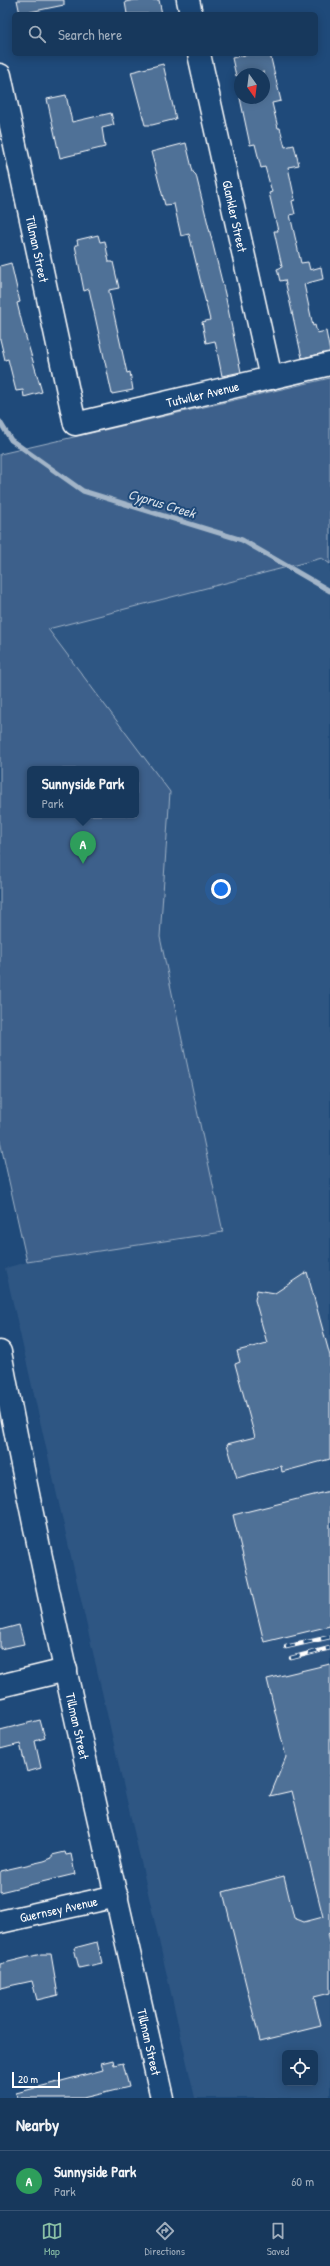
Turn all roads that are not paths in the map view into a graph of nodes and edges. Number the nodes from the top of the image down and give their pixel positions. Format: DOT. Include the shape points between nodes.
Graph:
graph roads {
  1 [pos="188,0"];
  2 [pos="191,12"];
  3 [pos="200,56"];
  4 [pos="0,75"];
  5 [pos="330,364"];
  6 [pos="271,378"];
  7 [pos="75,424"];
  8 [pos="0,1352"];
  9 [pos="8,1437"];
  10 [pos="66,1670"];
  11 [pos="0,1686"];
  12 [pos="117,1896"];
  13 [pos="0,1922"];
  14 [pos="162,2098"];
  1 -- 2 [label="street"];
  3 -- 6 [label="street, Glankler Street"];
  4 -- 7 [label="street, Tillman Street"];
  5 -- 6 [label="street, Tutwiler Avenue"];
  6 -- 7 [label="street, Tutwiler Avenue"];
  8 -- 9 [label="street, Tillman Street"];
  9 -- 10 [label="street, Tillman Street"];
  10 -- 11 [label="street"];
  10 -- 12 [label="street, Tillman Street"];
  12 -- 13 [label="street, Guernsey Avenue"];
  12 -- 14 [label="street, Tillman Street"];
}
